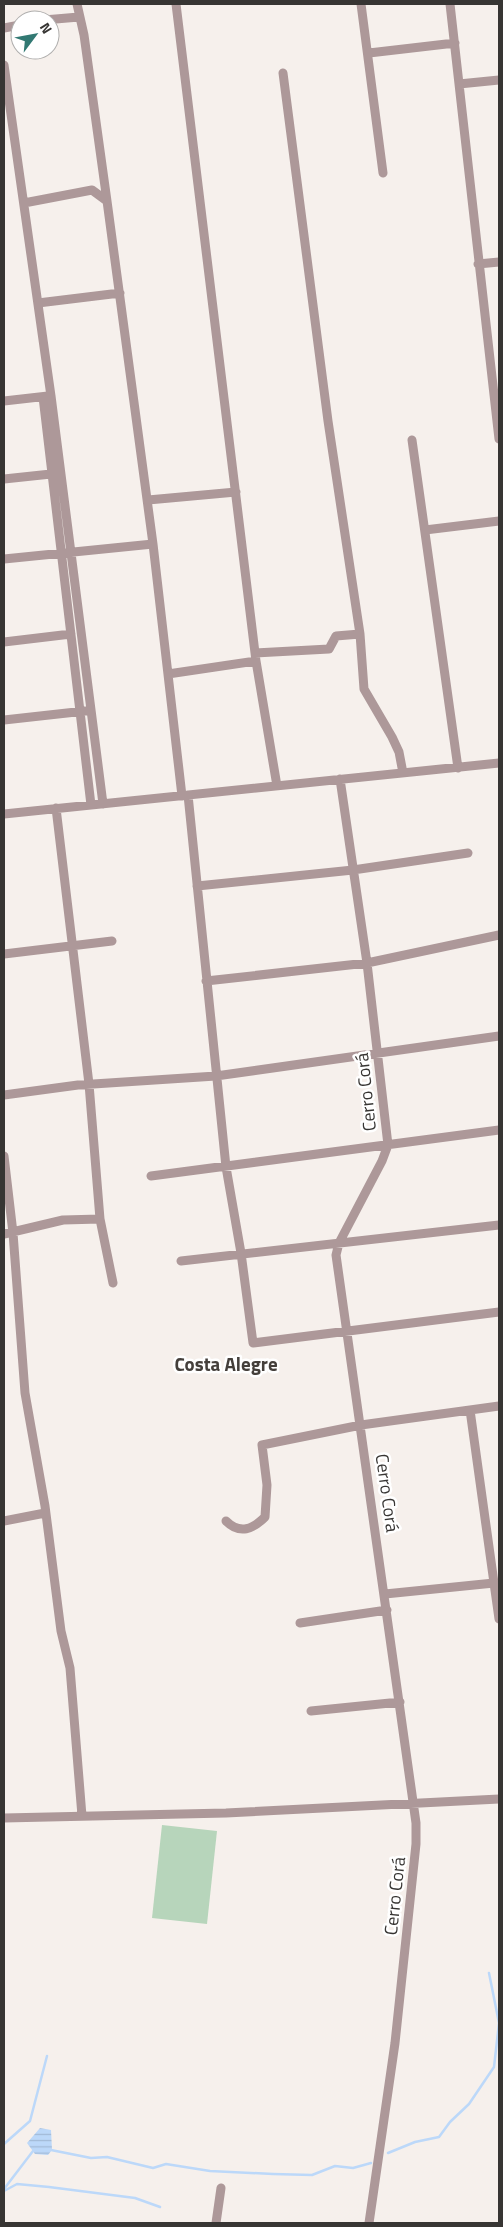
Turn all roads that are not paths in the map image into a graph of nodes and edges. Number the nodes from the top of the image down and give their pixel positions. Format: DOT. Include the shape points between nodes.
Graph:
graph roads {
  1 [pos="77,4"];
  2 [pos="176,4"];
  3 [pos="361,4"];
  4 [pos="450,4"];
  5 [pos="79,17"];
  6 [pos="60,19"];
  7 [pos="455,44"];
  8 [pos="369,53"];
  9 [pos="4,65"];
  10 [pos="283,73"];
  11 [pos="499,80"];
  12 [pos="459,84"];
  13 [pos="383,173"];
  14 [pos="107,201"];
  15 [pos="24,203"];
  16 [pos="499,262"];
  17 [pos="478,264"];
  18 [pos="120,293"];
  19 [pos="38,303"];
  20 [pos="47,396"];
  21 [pos="4,401"];
  22 [pos="499,439"];
  23 [pos="412,440"];
  24 [pos="52,474"];
  25 [pos="4,480"];
  26 [pos="236,492"];
  27 [pos="148,500"];
  28 [pos="499,521"];
  29 [pos="425,530"];
  30 [pos="153,544"];
  31 [pos="66,553"];
  32 [pos="4,559"];
  33 [pos="71,634"];
  34 [pos="360,634"];
  35 [pos="4,642"];
  36 [pos="255,657"];
  37 [pos="168,674"];
  38 [pos="90,710"];
  39 [pos="80,711"];
  40 [pos="4,720"];
  41 [pos="499,763"];
  42 [pos="458,768"];
  43 [pos="404,773"];
  44 [pos="340,779"];
  45 [pos="277,786"];
  46 [pos="185,795"];
  47 [pos="103,804"];
  48 [pos="92,805"];
  49 [pos="56,808"];
  50 [pos="4,814"];
  51 [pos="468,853"];
  52 [pos="353,870"];
  53 [pos="197,886"];
  54 [pos="499,935"];
  55 [pos="112,941"];
  56 [pos="72,946"];
  57 [pos="4,954"];
  58 [pos="367,963"];
  59 [pos="206,981"];
  60 [pos="499,1036"];
  61 [pos="378,1053"];
  62 [pos="216,1076"];
  63 [pos="89,1084"];
  64 [pos="4,1095"];
  65 [pos="499,1130"];
  66 [pos="388,1145"];
  67 [pos="4,1156"];
  68 [pos="226,1167"];
  69 [pos="151,1176"];
  70 [pos="100,1219"];
  71 [pos="499,1225"];
  72 [pos="8,1233"];
  73 [pos="338,1244"];
  74 [pos="241,1253"];
  75 [pos="181,1261"];
  76 [pos="113,1282"];
  77 [pos="499,1312"];
  78 [pos="348,1332"];
  79 [pos="499,1406"];
  80 [pos="470,1410"];
  81 [pos="361,1425"];
  82 [pos="46,1513"];
  83 [pos="4,1521"];
  84 [pos="226,1521"];
  85 [pos="494,1583"];
  86 [pos="385,1594"];
  87 [pos="387,1610"];
  88 [pos="499,1619"];
  89 [pos="300,1623"];
  90 [pos="400,1702"];
  91 [pos="311,1711"];
  92 [pos="499,1799"];
  93 [pos="414,1804"];
  94 [pos="82,1816"];
  95 [pos="4,1818"];
  96 [pos="221,2188"];
  97 [pos="216,2223"];
  98 [pos="368,2223"];
  1 -- 5 [label="street"];
  2 -- 26 [label="street"];
  3 -- 8 [label="street"];
  4 -- 7 [label="street"];
  5 -- 6 [label="street"];
  5 -- 14 [label="street"];
  7 -- 8 [label="street"];
  7 -- 12 [label="street"];
  8 -- 13 [label="street"];
  9 -- 15 [label="street"];
  10 -- 34 [label="street" via="328,421"];
  11 -- 12 [label="street"];
  12 -- 17 [label="street"];
  14 -- 15 [label="street" via="92,190"];
  14 -- 18 [label="street"];
  15 -- 19 [label="street"];
  16 -- 17 [label="street"];
  17 -- 22 [label="street"];
  18 -- 19 [label="street"];
  18 -- 27 [label="street"];
  19 -- 20 [label="street"];
  20 -- 21 [label="street"];
  20 -- 24 [label="street"];
  20 -- 31 [label="street"];
  23 -- 29 [label="street"];
  24 -- 25 [label="street"];
  24 -- 31 [label="street"];
  26 -- 27 [label="street"];
  26 -- 36 [label="street"];
  27 -- 30 [label="street"];
  28 -- 29 [label="street"];
  29 -- 42 [label="street"];
  30 -- 31 [label="street"];
  30 -- 37 [label="street"];
  31 -- 32 [label="street"];
  31 -- 33 [label="street"];
  31 -- 38 [label="street"];
  33 -- 35 [label="street"];
  33 -- 39 [label="street"];
  34 -- 36 [label="street" via="336,636 329,649"];
  34 -- 43 [label="street" via="364,689 392,737"];
  36 -- 37 [label="street"];
  36 -- 45 [label="street"];
  37 -- 46 [label="street"];
  38 -- 39 [label="street"];
  38 -- 47 [label="street"];
  39 -- 40 [label="street"];
  39 -- 48 [label="street"];
  41 -- 42 [label="street"];
  42 -- 43 [label="street"];
  43 -- 44 [label="street"];
  44 -- 45 [label="street"];
  44 -- 52 [label="street, Cerro Corá"];
  45 -- 46 [label="street"];
  46 -- 47 [label="street"];
  46 -- 53 [label="street"];
  47 -- 48 [label="street"];
  48 -- 49 [label="street"];
  49 -- 50 [label="street"];
  49 -- 56 [label="street"];
  51 -- 52 [label="street"];
  52 -- 53 [label="street"];
  52 -- 58 [label="street, Cerro Corá"];
  53 -- 59 [label="street"];
  54 -- 58 [label="street"];
  55 -- 56 [label="street"];
  56 -- 57 [label="street"];
  56 -- 63 [label="street"];
  58 -- 59 [label="street"];
  58 -- 61 [label="street, Cerro Corá"];
  59 -- 62 [label="street"];
  60 -- 61 [label="street"];
  61 -- 62 [label="street"];
  61 -- 66 [label="street, Cerro Corá"];
  62 -- 63 [label="street"];
  62 -- 68 [label="street"];
  63 -- 64 [label="street"];
  63 -- 70 [label="street"];
  65 -- 66 [label="street"];
  66 -- 68 [label="street"];
  66 -- 73 [label="street, Cerro Corá"];
  67 -- 72 [label="street"];
  68 -- 69 [label="street"];
  68 -- 74 [label="street"];
  70 -- 72 [label="street" via="63,1220"];
  70 -- 76 [label="street"];
  71 -- 73 [label="street"];
  72 -- 82 [label="street" via="25,1393"];
  73 -- 74 [label="street"];
  73 -- 78 [label="street, Cerro Corá" via="336,1255"];
  74 -- 75 [label="street"];
  74 -- 78 [label="street" via="253,1343"];
  77 -- 78 [label="street"];
  78 -- 81 [label="street, Cerro Corá"];
  79 -- 80 [label="street"];
  80 -- 81 [label="street"];
  80 -- 85 [label="street"];
  81 -- 84 [label="street" via="262,1445 267,1485 265,1517 245,1530 233,1528"];
  81 -- 86 [label="street, Cerro Corá"];
  82 -- 83 [label="street"];
  82 -- 94 [label="street" via="61,1631 70,1668"];
  85 -- 86 [label="street"];
  85 -- 88 [label="street"];
  86 -- 87 [label="street, Cerro Corá"];
  87 -- 89 [label="street"];
  87 -- 90 [label="street, Cerro Corá"];
  90 -- 91 [label="street"];
  90 -- 93 [label="street, Cerro Corá"];
  92 -- 93 [label="street"];
  93 -- 94 [label="street"];
  93 -- 98 [label="street, Cerro Corá" via="416,1844 395,2043"];
  94 -- 95 [label="street"];
  96 -- 97 [label="street"];
}
